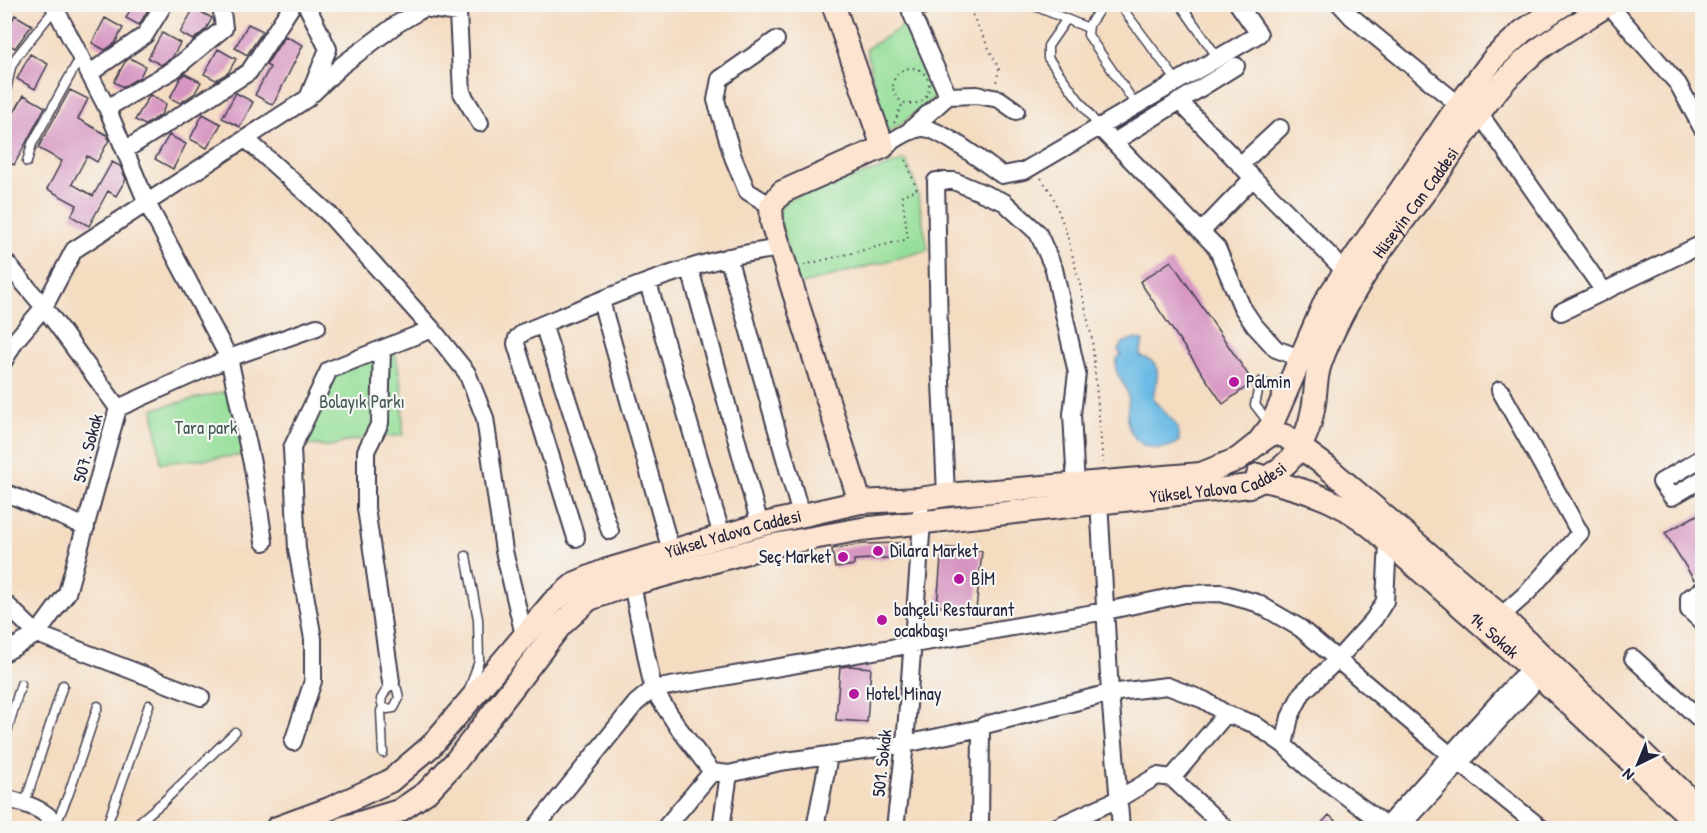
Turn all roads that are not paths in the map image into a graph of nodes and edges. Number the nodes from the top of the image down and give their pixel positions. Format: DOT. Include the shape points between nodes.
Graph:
graph roads {
  1 [pos="164,4"];
  2 [pos="221,4"];
  3 [pos="294,4"];
  4 [pos="306,4"];
  5 [pos="833,4"];
  6 [pos="925,4"];
  7 [pos="1030,4"];
  8 [pos="1103,4"];
  9 [pos="1180,4"];
  10 [pos="1238,4"];
  11 [pos="1340,4"];
  12 [pos="1564,4"];
  13 [pos="1609,4"];
  14 [pos="1124,6"];
  15 [pos="54,7"];
  16 [pos="1066,20"];
  17 [pos="1088,28"];
  18 [pos="776,40"];
  19 [pos="1218,58"];
  20 [pos="1236,66"];
  21 [pos="86,67"];
  22 [pos="1177,81"];
  23 [pos="948,96"];
  24 [pos="308,98"];
  25 [pos="4,100"];
  26 [pos="1179,101"];
  27 [pos="1136,105"];
  28 [pos="107,108"];
  29 [pos="1469,109"];
  30 [pos="1016,111"];
  31 [pos="480,123"];
  32 [pos="1098,126"];
  33 [pos="1280,128"];
  34 [pos="1702,128"];
  35 [pos="910,131"];
  36 [pos="247,140"];
  37 [pos="1114,142"];
  38 [pos="883,147"];
  39 [pos="125,150"];
  40 [pos="27,162"];
  41 [pos="1240,165"];
  42 [pos="1253,178"];
  43 [pos="147,203"];
  44 [pos="771,206"];
  45 [pos="1202,231"];
  46 [pos="1702,244"];
  47 [pos="780,248"];
  48 [pos="729,257"];
  49 [pos="4,260"];
  50 [pos="690,269"];
  51 [pos="1345,271"];
  52 [pos="648,283"];
  53 [pos="1603,290"];
  54 [pos="601,301"];
  55 [pos="44,308"];
  56 [pos="1561,312"];
  57 [pos="543,324"];
  58 [pos="317,327"];
  59 [pos="432,329"];
  60 [pos="381,350"];
  61 [pos="229,358"];
  62 [pos="1300,358"];
  63 [pos="4,361"];
  64 [pos="1500,390"];
  65 [pos="118,408"];
  66 [pos="1313,411"];
  67 [pos="1264,435"];
  68 [pos="1299,450"];
  69 [pos="1702,458"];
  70 [pos="1327,467"];
  71 [pos="1702,479"];
  72 [pos="1264,480"];
  73 [pos="1076,486"];
  74 [pos="4,492"];
  75 [pos="946,495"];
  76 [pos="919,499"];
  77 [pos="1099,501"];
  78 [pos="860,502"];
  79 [pos="801,515"];
  80 [pos="922,522"];
  81 [pos="760,525"];
  82 [pos="86,527"];
  83 [pos="862,529"];
  84 [pos="610,531"];
  85 [pos="1394,535"];
  86 [pos="722,536"];
  87 [pos="576,538"];
  88 [pos="264,542"];
  89 [pos="671,551"];
  90 [pos="466,556"];
  91 [pos="632,584"];
  92 [pos="1698,599"];
  93 [pos="4,602"];
  94 [pos="1106,611"];
  95 [pos="1501,616"];
  96 [pos="1702,622"];
  97 [pos="37,634"];
  98 [pos="524,635"];
  99 [pos="913,643"];
  100 [pos="4,653"];
  101 [pos="1633,658"];
  102 [pos="1338,659"];
  103 [pos="391,682"];
  104 [pos="21,684"];
  105 [pos="63,685"];
  106 [pos="653,689"];
  107 [pos="1110,693"];
  108 [pos="201,696"];
  109 [pos="149,705"];
  110 [pos="98,706"];
  111 [pos="383,706"];
  112 [pos="460,713"];
  113 [pos="1226,714"];
  114 [pos="9,716"];
  115 [pos="1702,721"];
  116 [pos="981,728"];
  117 [pos="235,732"];
  118 [pos="4,742"];
  119 [pos="293,742"];
  120 [pos="904,744"];
  121 [pos="1284,745"];
  122 [pos="383,753"];
  123 [pos="829,756"];
  124 [pos="1454,758"];
  125 [pos="712,771"];
  126 [pos="729,774"];
  127 [pos="1172,778"];
  128 [pos="4,798"];
  129 [pos="1118,799"];
  130 [pos="25,803"];
  131 [pos="1702,812"];
  132 [pos="329,821"];
  133 [pos="57,826"];
  134 [pos="106,828"];
  135 [pos="132,828"];
  136 [pos="277,828"];
  137 [pos="535,828"];
  138 [pos="665,828"];
  139 [pos="722,828"];
  140 [pos="815,828"];
  141 [pos="894,828"];
  142 [pos="980,828"];
  143 [pos="1054,828"];
  144 [pos="1121,828"];
  145 [pos="1225,828"];
  146 [pos="1391,828"];
  147 [pos="1541,828"];
  148 [pos="1701,828"];
  1 -- 21 [label="street" via="145,35"];
  2 -- 28 [label="street" via="224,27 173,70"];
  3 -- 39 [label="street" via="249,72"];
  4 -- 24 [label="street" via="328,49"];
  5 -- 38 [label="main road"];
  6 -- 23 [label="street" via="911,12"];
  7 -- 16 [label="lane"];
  8 -- 17 [label="lane"];
  9 -- 19 [label="lane"];
  10 -- 19 [label="street" via="1259,34"];
  11 -- 29 [label="street"];
  12 -- 29 [label="main road, Hüseyin Can Caddesi" via="1523,31 1494,58"];
  13 -- 29 [label="main road, Hüseyin Can Caddesi" via="1537,51"];
  13 -- 34 [label="street" via="1678,84"];
  14 -- 22 [label="lane"];
  15 -- 21 [label="street"];
  15 -- 25 [label="lane" via="11,67"];
  16 -- 17 [label="lane"];
  16 -- 32 [label="lane" via="1048,46 1048,58"];
  17 -- 27 [label="lane" via="1089,38"];
  18 -- 44 [label="street" via="720,79 716,100 747,191"];
  19 -- 22 [label="street"];
  20 -- 26 [label="street"];
  21 -- 28 [label="street"];
  21 -- 40 [label="lane" via="76,65 32,144"];
  22 -- 27 [label="street"];
  23 -- 30 [label="street" via="999,99"];
  23 -- 35 [label="street"];
  24 -- 31 [label="street" via="342,65 424,8 458,13 462,93"];
  24 -- 36 [label="street"];
  26 -- 37 [label="street"];
  26 -- 41 [label="street"];
  27 -- 32 [label="street"];
  28 -- 39 [label="street"];
  29 -- 51 [label="main road, Hüseyin Can Caddesi"];
  29 -- 53 [label="street"];
  29 -- 66 [label="main road, Hüseyin Can Caddesi" via="1435,178 1375,260 1336,324 1319,367"];
  32 -- 35 [label="street" via="1024,171 1002,176 943,135 924,128"];
  32 -- 37 [label="street"];
  33 -- 41 [label="street"];
  35 -- 38 [label="street"];
  36 -- 43 [label="street"];
  36 -- 59 [label="street" via="329,214"];
  37 -- 45 [label="street"];
  38 -- 44 [label="main road" via="782,192"];
  39 -- 43 [label="street"];
  41 -- 42 [label="street"];
  42 -- 45 [label="street"];
  42 -- 51 [label="street"];
  43 -- 55 [label="street" via="74,250"];
  43 -- 61 [label="street"];
  44 -- 47 [label="main road"];
  45 -- 62 [label="street" via="1217,248 1254,326 1276,349"];
  46 -- 53 [label="street"];
  47 -- 48 [label="street"];
  47 -- 78 [label="main road"];
  48 -- 50 [label="street"];
  48 -- 79 [label="street"];
  49 -- 55 [label="street, 507. Sokak"];
  50 -- 52 [label="street"];
  50 -- 81 [label="street"];
  51 -- 62 [label="main road, Hüseyin Can Caddesi" via="1326,300"];
  52 -- 54 [label="street"];
  52 -- 86 [label="street"];
  53 -- 56 [label="street"];
  54 -- 57 [label="street"];
  54 -- 89 [label="street"];
  55 -- 63 [label="street" via="15,341"];
  55 -- 65 [label="street, 507. Sokak"];
  57 -- 84 [label="street"];
  57 -- 87 [label="street" via="524,332 516,344"];
  58 -- 61 [label="street"];
  59 -- 60 [label="street"];
  59 -- 98 [label="street" via="467,373 485,418 504,551"];
  60 -- 103 [label="street" via="380,423 366,451 366,508"];
  60 -- 119 [label="street" via="329,370 292,448 297,549 314,639 314,681"];
  61 -- 65 [label="street"];
  61 -- 88 [label="street" via="253,468"];
  62 -- 67 [label="main road, Hüseyin Can Caddesi"];
  64 -- 95 [label="street" via="1580,533 1528,592"];
  65 -- 82 [label="street, 507. Sokak"];
  66 -- 68 [label="main road, Hüseyin Can Caddesi"];
  66 -- 70 [label="main road" via="1313,443"];
  67 -- 68 [label="main road" via="1285,436"];
  67 -- 72 [label="main road, Hüseyin Can Caddesi" via="1248,462"];
  67 -- 73 [label="main road, Yüksel Yalova Caddesi" via="1238,459 1201,474"];
  68 -- 70 [label="main road"];
  68 -- 72 [label="main road, Yüksel Yalova Caddesi"];
  69 -- 71 [label="street" via="1661,482 1672,497"];
  70 -- 85 [label="main road"];
  72 -- 77 [label="main road, Yüksel Yalova Caddesi" via="1250,486"];
  72 -- 85 [label="main road, 14. Sokak" via="1324,497"];
  73 -- 75 [label="main road, Yüksel Yalova Caddesi"];
  73 -- 75 [label="street" via="1072,414 1077,373 1053,269 1038,233 1004,202 954,181 936,181"];
  74 -- 82 [label="street"];
  75 -- 76 [label="main road, Yüksel Yalova Caddesi"];
  76 -- 78 [label="main road, Yüksel Yalova Caddesi"];
  76 -- 80 [label="street, 501. Sokak"];
  77 -- 80 [label="main road, Yüksel Yalova Caddesi"];
  77 -- 94 [label="street"];
  78 -- 79 [label="main road, Yüksel Yalova Caddesi"];
  78 -- 83 [label="street"];
  79 -- 81 [label="main road, Yüksel Yalova Caddesi"];
  80 -- 83 [label="main road, Yüksel Yalova Caddesi"];
  80 -- 99 [label="street, 501. Sokak"];
  81 -- 86 [label="main road, Yüksel Yalova Caddesi"];
  82 -- 97 [label="street, 507. Sokak" via="67,593"];
  83 -- 91 [label="main road, Yüksel Yalova Caddesi" via="769,546"];
  85 -- 95 [label="main road, 14. Sokak"];
  85 -- 102 [label="street" via="1385,601"];
  85 -- 148 [label="main road, 14. Sokak"];
  86 -- 89 [label="main road, Yüksel Yalova Caddesi"];
  89 -- 98 [label="main road, Yüksel Yalova Caddesi" via="576,583"];
  90 -- 112 [label="lane" via="478,619 478,661"];
  91 -- 106 [label="street"];
  91 -- 132 [label="main road, Yüksel Yalova Caddesi" via="590,599 560,626 456,761 427,792 399,811"];
  92 -- 96 [label="street" via="1689,610"];
  93 -- 97 [label="street"];
  94 -- 99 [label="street"];
  94 -- 102 [label="street" via="1185,594 1221,593 1257,603 1300,628"];
  94 -- 107 [label="street"];
  95 -- 131 [label="main road, 14. Sokak"];
  97 -- 100 [label="street"];
  97 -- 108 [label="street"];
  98 -- 112 [label="main road, Yüksel Yalova Caddesi"];
  99 -- 106 [label="street"];
  99 -- 120 [label="street, 501. Sokak"];
  101 -- 115 [label="street"];
  102 -- 121 [label="street" via="1302,693 1290,717"];
  102 -- 124 [label="street"];
  103 -- 111 [label="lane" via="382,696"];
  103 -- 111 [label="lane" via="399,698 394,708"];
  104 -- 114 [label="lane"];
  105 -- 130 [label="lane"];
  106 -- 125 [label="street"];
  106 -- 137 [label="street" via="636,703"];
  107 -- 113 [label="street" via="1167,686 1204,700"];
  107 -- 116 [label="street"];
  107 -- 129 [label="street"];
  109 -- 134 [label="lane"];
  110 -- 133 [label="lane"];
  111 -- 122 [label="lane"];
  112 -- 132 [label="main road, Yüksel Yalova Caddesi" via="431,746 390,781"];
  113 -- 121 [label="street" via="1254,724"];
  113 -- 127 [label="street"];
  114 -- 118 [label="lane"];
  116 -- 120 [label="street"];
  116 -- 142 [label="street"];
  117 -- 135 [label="lane"];
  120 -- 123 [label="street"];
  120 -- 141 [label="street, 501. Sokak"];
  121 -- 146 [label="street" via="1307,767"];
  123 -- 126 [label="street"];
  123 -- 140 [label="street"];
  124 -- 124 [label="street" via="1530,687 1520,678"];
  124 -- 146 [label="street"];
  124 -- 147 [label="street"];
  125 -- 126 [label="street"];
  125 -- 138 [label="street"];
  126 -- 139 [label="street"];
  127 -- 129 [label="street" via="1156,776"];
  127 -- 145 [label="street"];
  128 -- 130 [label="street"];
  129 -- 143 [label="street"];
  129 -- 144 [label="street"];
  130 -- 133 [label="street"];
  132 -- 136 [label="main road, Yüksel Yalova Caddesi"];
}
